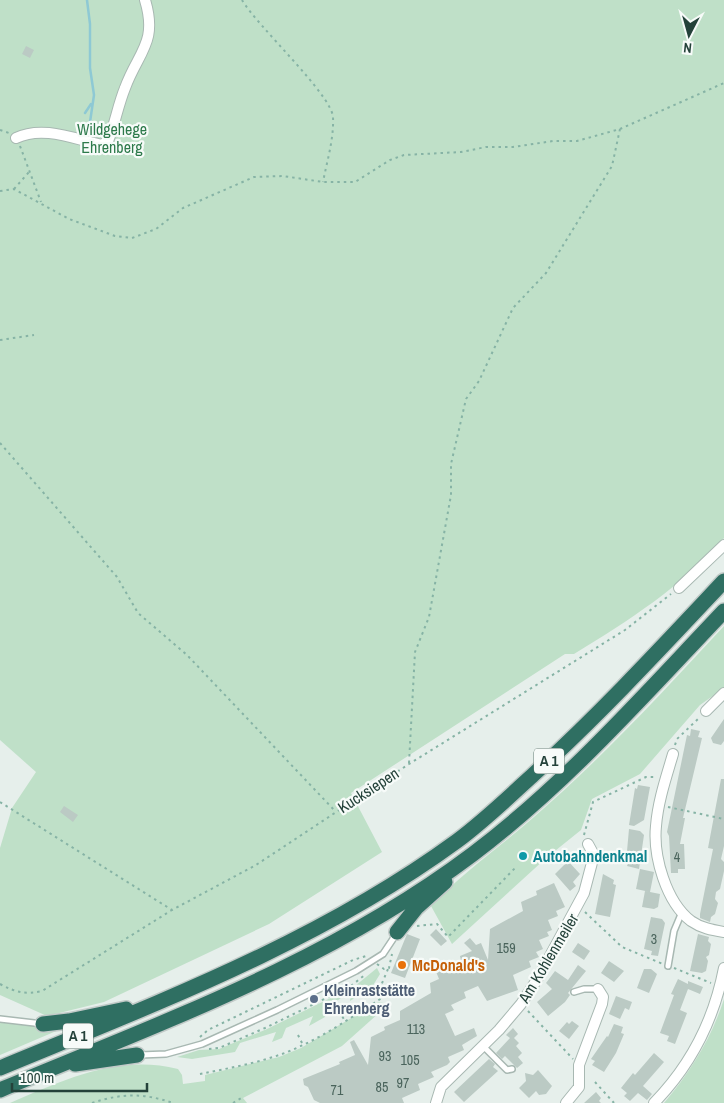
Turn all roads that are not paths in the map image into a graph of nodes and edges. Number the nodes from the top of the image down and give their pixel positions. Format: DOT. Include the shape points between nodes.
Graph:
graph roads {
  1 [pos="145,0"];
  2 [pos="16,138"];
  3 [pos="724,545"];
  4 [pos="724,581"];
  5 [pos="679,588"];
  6 [pos="724,611"];
  7 [pos="724,693"];
  8 [pos="706,711"];
  9 [pos="673,754"];
  10 [pos="588,844"];
  11 [pos="474,853"];
  12 [pos="682,912"];
  13 [pos="403,929"];
  14 [pos="724,932"];
  15 [pos="668,966"];
  16 [pos="724,968"];
  17 [pos="598,989"];
  18 [pos="574,992"];
  19 [pos="156,1003"];
  20 [pos="0,1019"];
  21 [pos="43,1024"];
  22 [pos="483,1046"];
  23 [pos="137,1055"];
  24 [pos="57,1066"];
  25 [pos="0,1068"];
  26 [pos="512,1069"];
  27 [pos="0,1090"];
  28 [pos="436,1103"];
  29 [pos="566,1103"];
  30 [pos="654,1103"];
  1 -- 2 [label="street" via="150,27 147,43 125,86 108,141 102,145 45,132"];
  3 -- 5 [label="street"];
  4 -- 19 [label="highway, A 1" via="577,735 458,840 348,911 279,947"];
  6 -- 11 [label="highway, A 1" via="600,742 542,798"];
  7 -- 8 [label="street"];
  9 -- 12 [label="street" via="658,804 657,849 662,873"];
  10 -- 22 [label="street, Am Kohlenmeiler" via="594,855 590,877 578,906 521,1004"];
  11 -- 13 [label="highway" via="416,908"];
  11 -- 24 [label="highway, A 1" via="362,928 304,958"];
  12 -- 14 [label="street" via="696,924"];
  12 -- 15 [label="lane" via="674,931"];
  13 -- 23 [label="lane" via="383,954 277,1010 194,1046 166,1054"];
  16 -- 30 [label="street" via="699,1043 684,1069"];
  17 -- 18 [label="lane"];
  17 -- 29 [label="street" via="603,997 602,1004 579,1065 579,1087"];
  19 -- 21 [label="highway"];
  19 -- 25 [label="highway, A 1"];
  20 -- 21 [label="lane"];
  22 -- 26 [label="lane" via="507,1070"];
  22 -- 28 [label="street, Am Kohlenmeiler" via="441,1087"];
  23 -- 24 [label="highway"];
  24 -- 27 [label="highway, A 1"];
}
